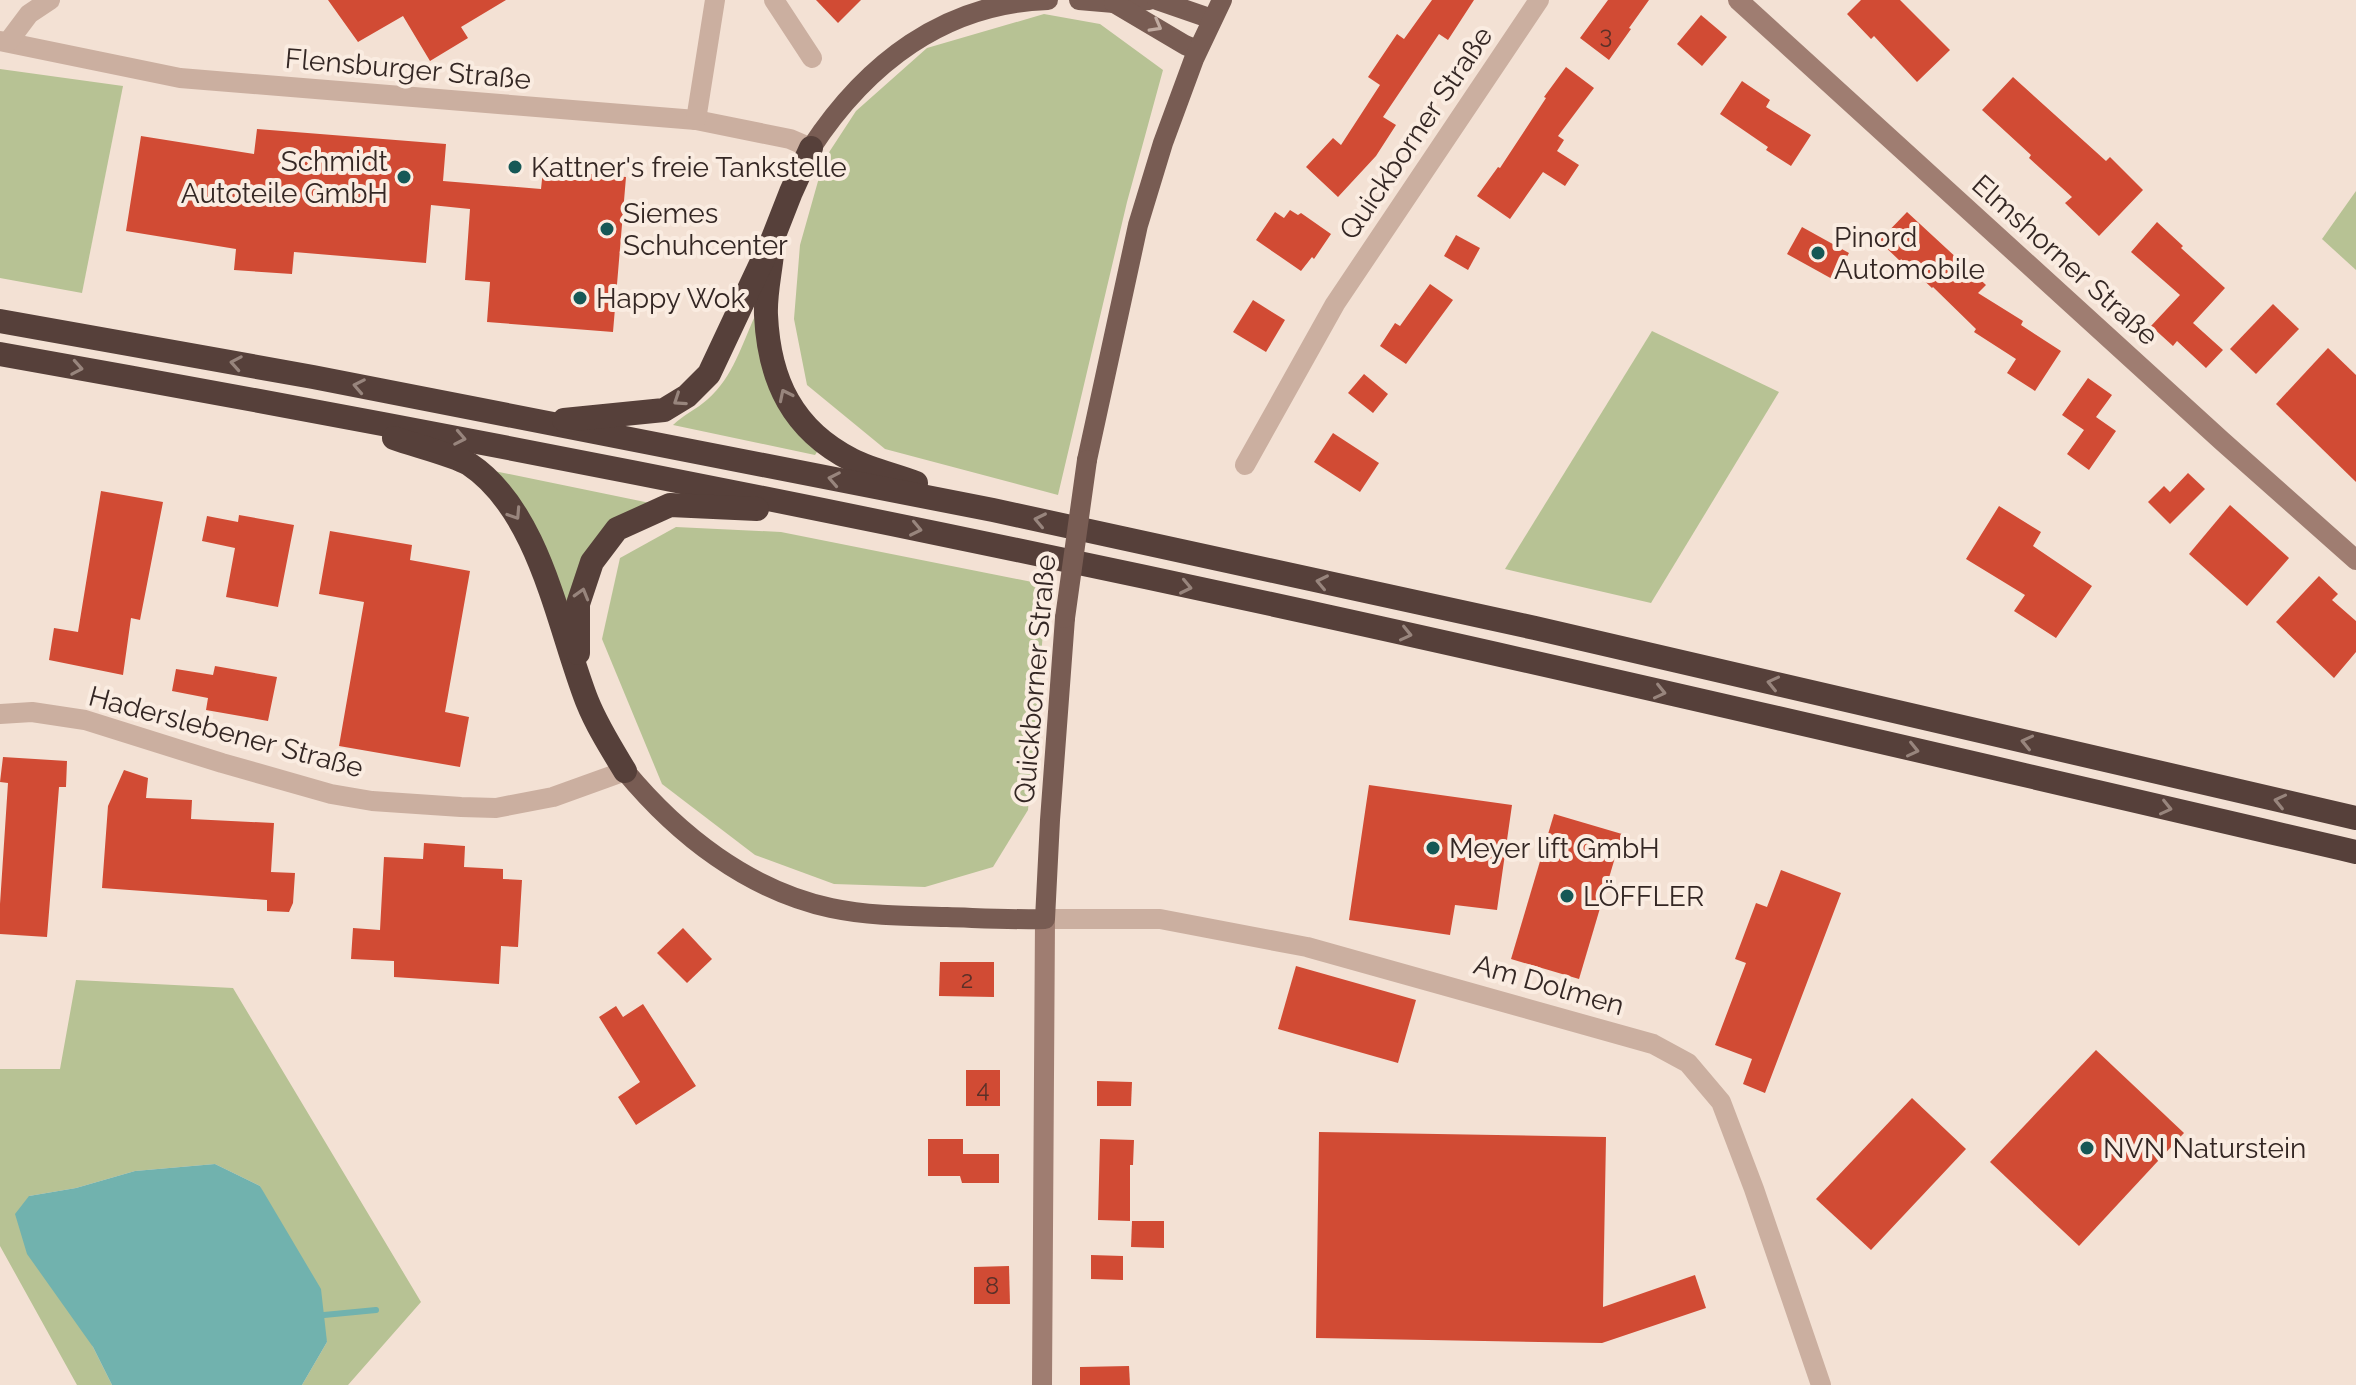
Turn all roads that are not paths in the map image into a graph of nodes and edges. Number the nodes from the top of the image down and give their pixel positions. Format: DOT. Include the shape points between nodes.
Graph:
graph roads {
  1 [pos="50,0"];
  2 [pos="715,0"];
  3 [pos="774,0"];
  4 [pos="1048,0"];
  5 [pos="1079,0"];
  6 [pos="1149,0"];
  7 [pos="1157,0"];
  8 [pos="1222,0"];
  9 [pos="1539,0"];
  10 [pos="1738,0"];
  11 [pos="1114,3"];
  12 [pos="1212,19"];
  13 [pos="4,41"];
  14 [pos="1197,50"];
  15 [pos="812,58"];
  16 [pos="696,120"];
  17 [pos="811,148"];
  18 [pos="773,238"];
  19 [pos="0,321"];
  20 [pos="0,354"];
  21 [pos="301,407"];
  22 [pos="546,423"];
  23 [pos="1245,465"];
  24 [pos="993,510"];
  25 [pos="839,513"];
  26 [pos="2356,560"];
  27 [pos="578,671"];
  28 [pos="0,714"];
  29 [pos="625,771"];
  30 [pos="2356,818"];
  31 [pos="2356,852"];
  32 [pos="1045,919"];
  33 [pos="1042,1385"];
  34 [pos="1821,1385"];
  1 -- 13 [label="street"];
  2 -- 16 [label="street"];
  3 -- 15 [label="street"];
  4 -- 17 [label="main road" via="979,10 925,34 870,76"];
  5 -- 11 [label="main road"];
  6 -- 11 [label="main road"];
  7 -- 12 [label="main road"];
  8 -- 12 [label="main road, Quickborner Straße"];
  9 -- 23 [label="street, Quickborner Straße" via="1335,304"];
  10 -- 26 [label="street, Elmshorner Straße"];
  11 -- 14 [label="main road, one-way"];
  12 -- 14 [label="main road, Quickborner Straße"];
  13 -- 16 [label="street, Flensburger Straße" via="180,78"];
  14 -- 32 [label="main road, Quickborner Straße, bridge" via="1138,225 1087,460 1065,618"];
  16 -- 17 [label="street, Flensburger Straße"];
  17 -- 18 [label="highway"];
  18 -- 22 [label="highway, one-way" via="709,374 687,396 664,410"];
  24 -- 18 [label="highway, one-way" via="853,460 815,437 798,419 774,368 766,315"];
  22 -- 19 [label="highway, one-way"];
  20 -- 21 [label="highway, one-way"];
  21 -- 25 [label="highway, one-way"];
  21 -- 27 [label="highway, one-way" via="467,463 488,481 528,537"];
  24 -- 22 [label="highway, one-way"];
  30 -- 24 [label="highway, one-way" via="1535,628"];
  27 -- 25 [label="highway, one-way" via="578,604 592,562 617,529 670,505"];
  25 -- 31 [label="highway, one-way" via="1330,617"];
  27 -- 29 [label="highway" via="602,733"];
  28 -- 29 [label="street, Haderslebener Straße" via="32,712 85,720 309,788 372,801 496,808 553,797"];
  29 -- 32 [label="main road" via="703,847 744,875 784,893 872,915"];
  32 -- 33 [label="street, Quickborner Straße"];
  32 -- 34 [label="street, Am Dolmen" via="1160,919 1307,947 1653,1044 1688,1063 1721,1102"];
}
